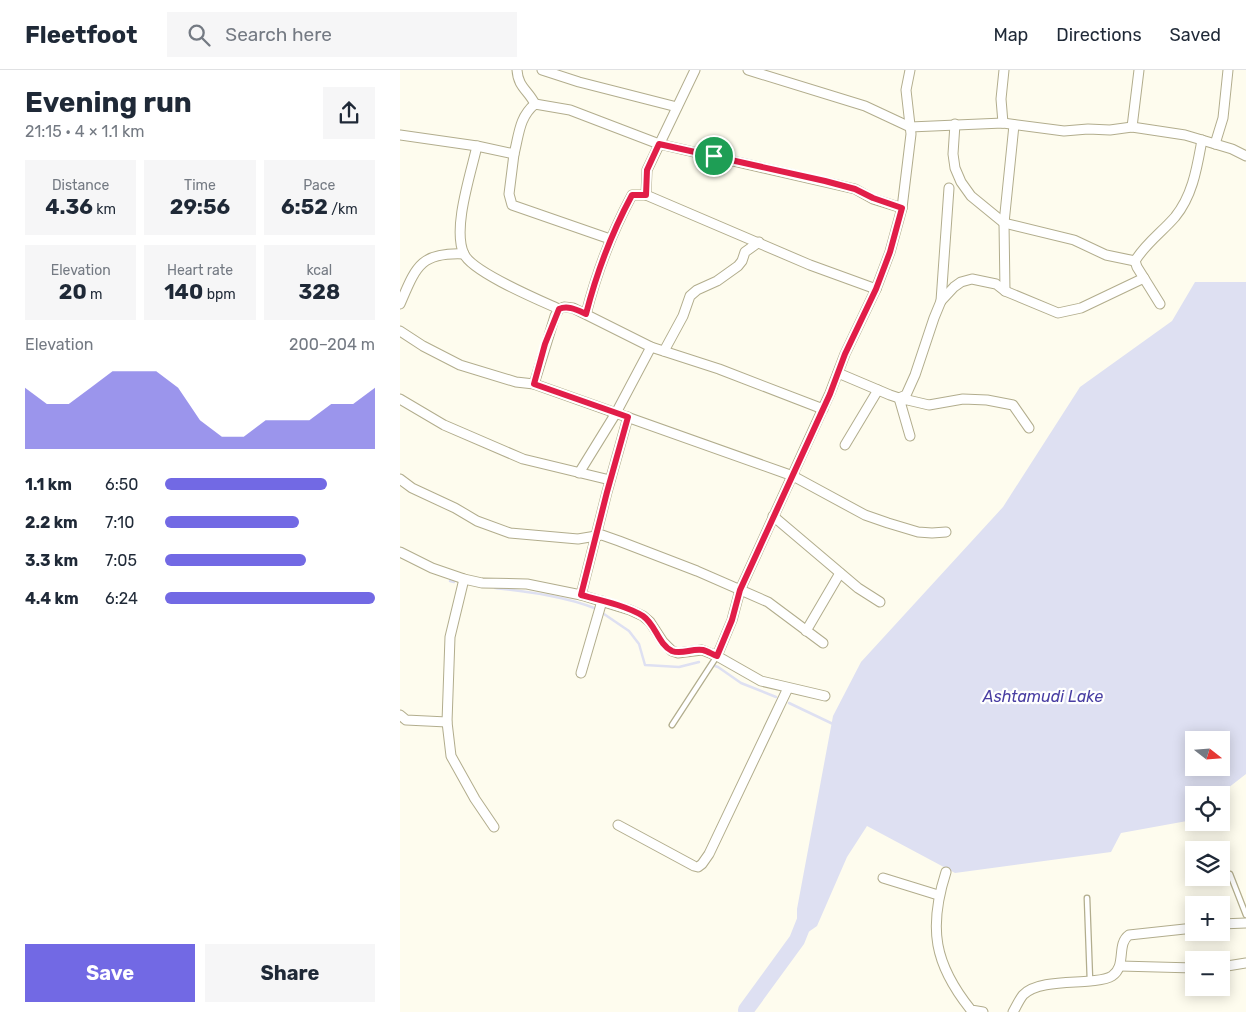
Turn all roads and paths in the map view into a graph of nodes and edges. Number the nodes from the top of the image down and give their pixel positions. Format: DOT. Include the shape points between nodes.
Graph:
graph roads {
  1 [pos="517,70"];
  2 [pos="542,70"];
  3 [pos="695,70"];
  4 [pos="748,70"];
  5 [pos="910,70"];
  6 [pos="1004,70"];
  7 [pos="1139,70"];
  8 [pos="1228,70"];
  9 [pos="535,104"];
  10 [pos="677,107"];
  11 [pos="1003,123"];
  12 [pos="955,124"];
  13 [pos="1014,125"];
  14 [pos="910,127"];
  15 [pos="1132,127"];
  16 [pos="400,135"];
  17 [pos="1202,140"];
  18 [pos="659,144"];
  19 [pos="1216,144"];
  20 [pos="477,146"];
  21 [pos="514,154"];
  22 [pos="1246,156"];
  23 [pos="949,188"];
  24 [pos="646,195"];
  25 [pos="902,208"];
  26 [pos="1004,223"];
  27 [pos="610,239"];
  28 [pos="758,242"];
  29 [pos="464,254"];
  30 [pos="1135,260"];
  31 [pos="1144,278"];
  32 [pos="876,289"];
  33 [pos="1005,291"];
  34 [pos="941,301"];
  35 [pos="400,304"];
  36 [pos="1160,304"];
  37 [pos="559,309"];
  38 [pos="586,314"];
  39 [pos="400,331"];
  40 [pos="651,347"];
  41 [pos="664,351"];
  42 [pos="838,373"];
  43 [pos="534,384"];
  44 [pos="878,390"];
  45 [pos="899,398"];
  46 [pos="400,399"];
  47 [pos="823,409"];
  48 [pos="616,413"];
  49 [pos="628,417"];
  50 [pos="1029,428"];
  51 [pos="910,436"];
  52 [pos="844,445"];
  53 [pos="578,473"];
  54 [pos="793,476"];
  55 [pos="400,480"];
  56 [pos="610,480"];
  57 [pos="773,516"];
  58 [pos="946,532"];
  59 [pos="596,537"];
  60 [pos="400,552"];
  61 [pos="840,573"];
  62 [pos="464,579"];
  63 [pos="740,590"];
  64 [pos="581,595"];
  65 [pos="602,601"];
  66 [pos="880,602"];
  67 [pos="806,631"];
  68 [pos="823,643"];
  69 [pos="717,656"];
  70 [pos="581,673"];
  71 [pos="788,688"];
  72 [pos="825,696"];
  73 [pos="400,715"];
  74 [pos="447,722"];
  75 [pos="672,725"];
  76 [pos="618,825"];
  77 [pos="494,827"];
  78 [pos="946,872"];
  79 [pos="1230,874"];
  80 [pos="882,878"];
  81 [pos="938,895"];
  82 [pos="1087,898"];
  83 [pos="1246,915"];
  84 [pos="1246,923"];
  85 [pos="1230,924"];
  86 [pos="1185,929"];
  87 [pos="1246,963"];
  88 [pos="1120,966"];
  89 [pos="1230,966"];
  90 [pos="1185,968"];
  91 [pos="1090,981"];
  92 [pos="970,1011"];
  93 [pos="983,1012"];
  94 [pos="1013,1012"];
  1 -- 9 [label="street" via="522,88 530,93"];
  2 -- 10 [label="street"];
  3 -- 10 [label="street"];
  4 -- 14 [label="street" via="865,106"];
  5 -- 14 [label="street" via="906,90"];
  6 -- 11 [label="street"];
  7 -- 15 [label="street"];
  8 -- 19 [label="street" via="1223,118"];
  9 -- 18 [label="street" via="570,110"];
  9 -- 21 [label="street" via="526,111 520,124"];
  10 -- 18 [label="street"];
  11 -- 12 [label="street"];
  11 -- 13 [label="street"];
  12 -- 14 [label="street"];
  12 -- 26 [label="street" via="953,154 961,182 971,196"];
  13 -- 15 [label="street" via="1064,131"];
  13 -- 26 [label="street"];
  14 -- 25 [label="street"];
  15 -- 17 [label="street"];
  16 -- 20 [label="street"];
  17 -- 19 [label="street"];
  17 -- 30 [label="street" via="1196,173 1185,202"];
  18 -- 24 [label="street" via="647,170"];
  18 -- 25 [label="street" via="825,181"];
  19 -- 22 [label="street"];
  20 -- 21 [label="street"];
  20 -- 29 [label="street" via="460,224"];
  21 -- 27 [label="street" via="509,194 512,205"];
  23 -- 34 [label="street"];
  24 -- 27 [label="street" via="632,195"];
  24 -- 28 [label="street"];
  25 -- 32 [label="street"];
  26 -- 30 [label="street" via="1074,240 1106,255"];
  26 -- 33 [label="street"];
  27 -- 38 [label="street"];
  28 -- 32 [label="street"];
  28 -- 41 [label="street" via="745,252 738,266 690,296"];
  29 -- 35 [label="street" via="432,257 420,265"];
  29 -- 37 [label="street" via="485,273"];
  30 -- 31 [label="street"];
  31 -- 33 [label="street" via="1096,302 1058,313"];
  31 -- 36 [label="street"];
  32 -- 42 [label="street"];
  33 -- 34 [label="street" via="996,284 972,279 954,287"];
  34 -- 45 [label="street" via="910,387 906,395"];
  37 -- 38 [label="street" via="573,308"];
  37 -- 43 [label="street"];
  38 -- 40 [label="street"];
  39 -- 43 [label="street" via="460,365 516,382"];
  40 -- 41 [label="street"];
  40 -- 48 [label="street"];
  41 -- 47 [label="street"];
  42 -- 44 [label="street"];
  42 -- 47 [label="street"];
  43 -- 48 [label="street"];
  44 -- 45 [label="street"];
  44 -- 52 [label="street"];
  45 -- 50 [label="street" via="929,405 963,399 1013,405"];
  45 -- 51 [label="street"];
  46 -- 53 [label="street" via="444,425 488,445 523,459"];
  47 -- 54 [label="street"];
  48 -- 49 [label="street"];
  48 -- 53 [label="street"];
  49 -- 54 [label="street"];
  49 -- 56 [label="street"];
  53 -- 56 [label="street"];
  54 -- 57 [label="street"];
  54 -- 58 [label="street" via="865,515 918,532"];
  55 -- 59 [label="street" via="477,521 510,533 578,539"];
  56 -- 59 [label="street"];
  57 -- 61 [label="street"];
  57 -- 63 [label="street"];
  59 -- 63 [label="street" via="602,535 620,541"];
  59 -- 64 [label="street"];
  60 -- 62 [label="street"];
  61 -- 66 [label="street"];
  61 -- 67 [label="street"];
  62 -- 64 [label="street" via="482,583 527,584"];
  62 -- 74 [label="street" via="450,637"];
  63 -- 67 [label="street" via="768,602"];
  63 -- 69 [label="street"];
  64 -- 65 [label="street"];
  65 -- 69 [label="street" via="643,616 672,651 702,650"];
  65 -- 70 [label="street"];
  67 -- 68 [label="street"];
  69 -- 71 [label="street" via="752,677"];
  69 -- 75 [label="lane"];
  71 -- 72 [label="street"];
  71 -- 76 [label="street" via="702,864 694,866"];
  73 -- 74 [label="street" via="406,720"];
  74 -- 77 [label="street" via="451,756"];
  78 -- 81 [label="street"];
  79 -- 83 [label="lane"];
  80 -- 81 [label="street"];
  81 -- 92 [label="street" via="935,924 940,956"];
  82 -- 91 [label="lane"];
  84 -- 85 [label="street"];
  86 -- 88 [label="street" via="1129,935 1124,942"];
  87 -- 89 [label="street"];
  88 -- 90 [label="street"];
  88 -- 91 [label="street" via="1112,976"];
  91 -- 94 [label="street" via="1037,987 1025,993"];
  92 -- 93 [label="street"];
}
